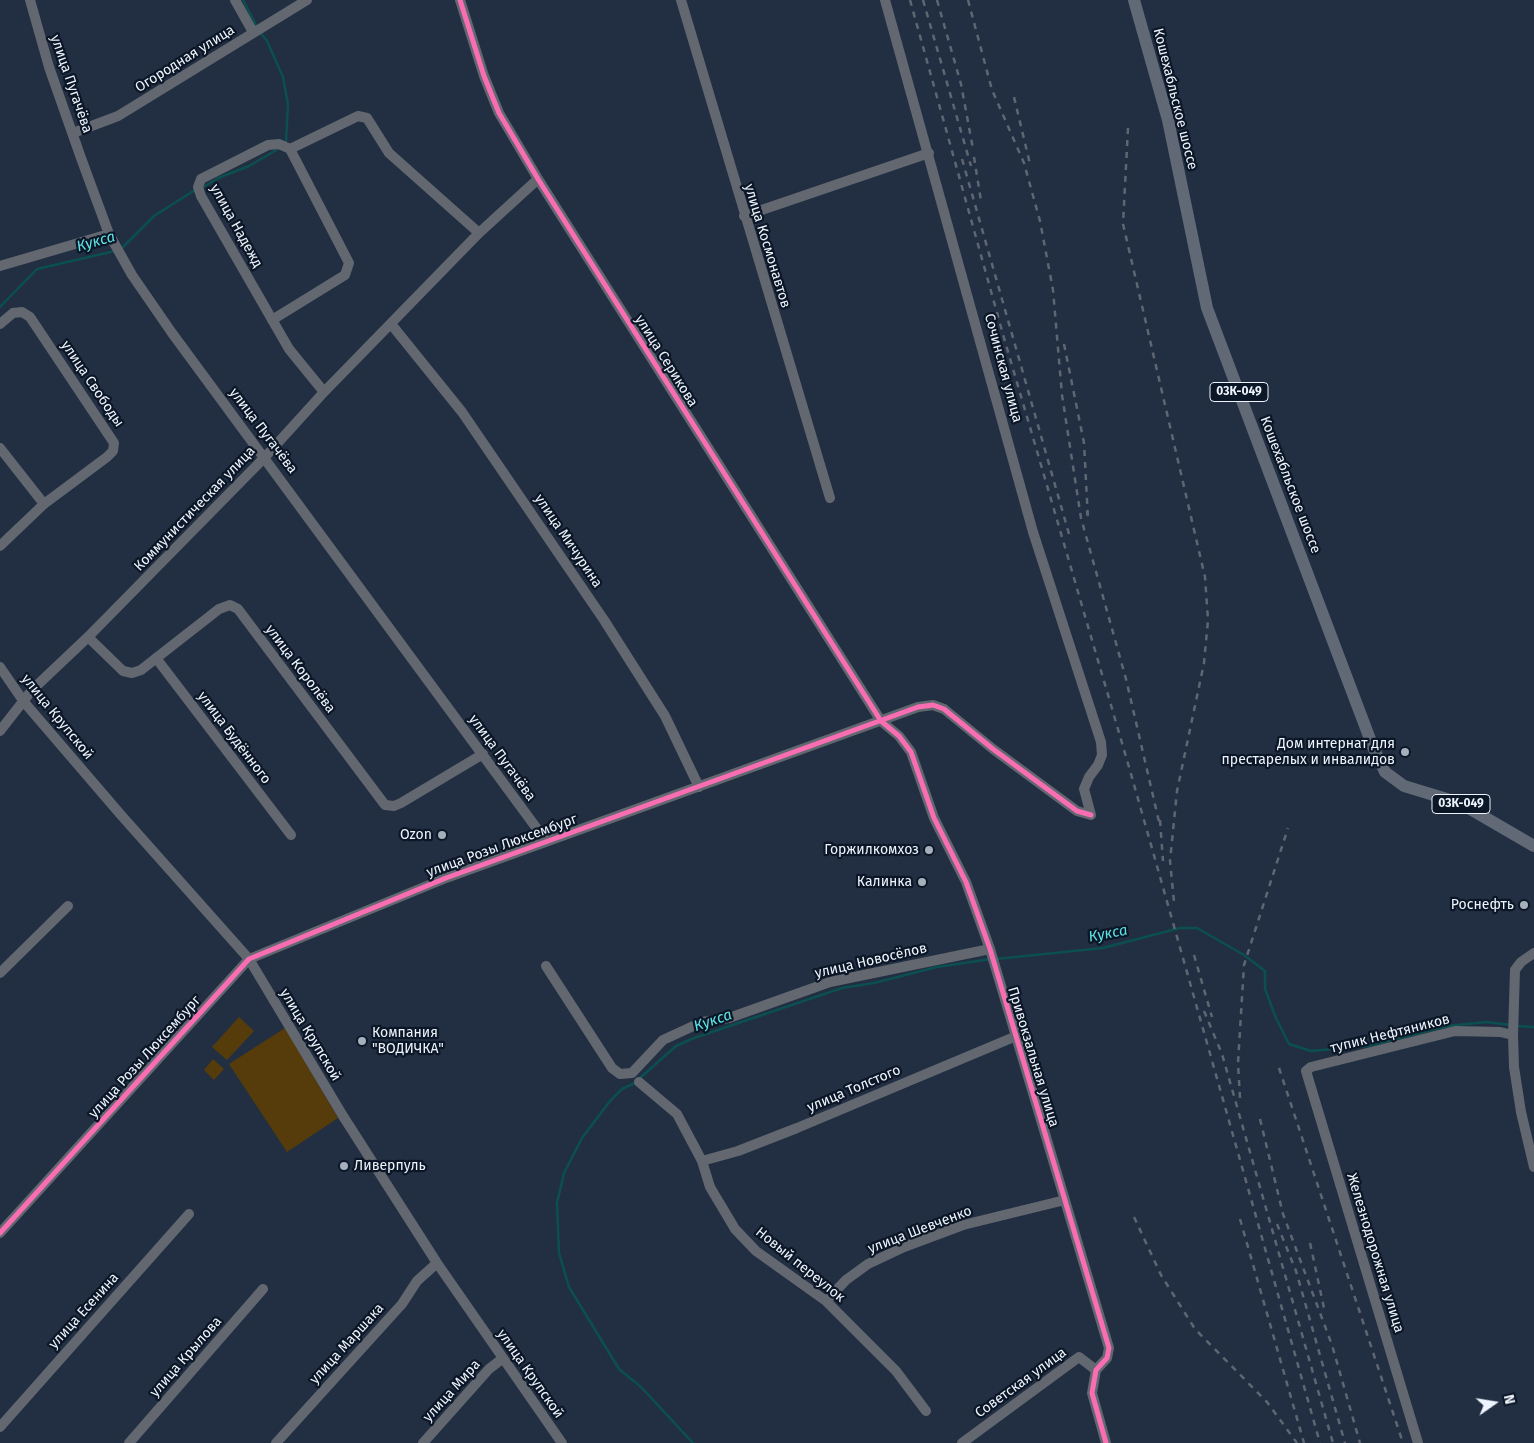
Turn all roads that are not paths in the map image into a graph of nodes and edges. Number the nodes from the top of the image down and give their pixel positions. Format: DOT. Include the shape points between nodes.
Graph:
graph roads {
  1 [pos="30,0"];
  2 [pos="235,0"];
  3 [pos="307,0"];
  4 [pos="460,0"];
  5 [pos="681,0"];
  6 [pos="885,0"];
  7 [pos="1134,0"];
  8 [pos="254,32"];
  9 [pos="73,133"];
  10 [pos="290,149"];
  11 [pos="930,153"];
  12 [pos="538,179"];
  13 [pos="744,216"];
  14 [pos="479,233"];
  15 [pos="109,234"];
  16 [pos="0,266"];
  17 [pos="272,320"];
  18 [pos="0,324"];
  19 [pos="391,324"];
  20 [pos="324,392"];
  21 [pos="0,448"];
  22 [pos="265,457"];
  23 [pos="830,498"];
  24 [pos="44,504"];
  25 [pos="0,546"];
  26 [pos="88,637"];
  27 [pos="156,658"];
  28 [pos="0,667"];
  29 [pos="24,702"];
  30 [pos="881,721"];
  31 [pos="0,731"];
  32 [pos="483,754"];
  33 [pos="699,787"];
  34 [pos="1091,815"];
  35 [pos="291,835"];
  36 [pos="546,841"];
  37 [pos="1534,846"];
  38 [pos="68,906"];
  39 [pos="1534,953"];
  40 [pos="991,956"];
  41 [pos="249,959"];
  42 [pos="546,966"];
  43 [pos="0,974"];
  44 [pos="1513,1029"];
  45 [pos="1014,1037"];
  46 [pos="1306,1071"];
  47 [pos="639,1082"];
  48 [pos="702,1161"];
  49 [pos="1534,1167"];
  50 [pos="1066,1200"];
  51 [pos="189,1214"];
  52 [pos="0,1233"];
  53 [pos="437,1263"];
  54 [pos="263,1289"];
  55 [pos="826,1301"];
  56 [pos="502,1359"];
  57 [pos="1096,1370"];
  58 [pos="926,1410"];
  59 [pos="0,1427"];
  60 [pos="129,1443"];
  61 [pos="276,1443"];
  62 [pos="423,1443"];
  63 [pos="562,1443"];
  64 [pos="962,1443"];
  65 [pos="1106,1443"];
  66 [pos="1418,1443"];
  1 -- 9 [label="street, улица Пугачёва" via="49,67"];
  2 -- 8 [label="street"];
  3 -- 8 [label="street, Огородная улица"];
  4 -- 12 [label="street, улица Серикова" via="499,113"];
  5 -- 13 [label="street, улица Космонавтов"];
  6 -- 11 [label="street, Сочинская улица"];
  7 -- 37 [label="main road, Кошехабльское шоссе / 03К-049" via="1168,120 1207,308 1373,748 1385,772 1404,786 1460,803"];
  8 -- 9 [label="street, Огородная улица" via="118,116"];
  9 -- 15 [label="street, улица Пугачёва"];
  10 -- 14 [label="street" via="358,116 368,118 389,153"];
  10 -- 17 [label="street" via="349,263 345,275"];
  10 -- 17 [label="street, улица Надежд" via="268,144 201,179 198,187 200,196"];
  11 -- 13 [label="street"];
  11 -- 34 [label="street, Сочинская улица" via="1033,532 1101,742 1102,756 1084,789"];
  12 -- 14 [label="street, Коммунистическая улица"];
  12 -- 30 [label="street, улица Серикова"];
  13 -- 23 [label="street, улица Космонавтов"];
  14 -- 19 [label="street, Коммунистическая улица"];
  15 -- 16 [label="street"];
  15 -- 22 [label="street, улица Пугачёва" via="132,275 172,333"];
  17 -- 20 [label="street, улица Надежд" via="289,349"];
  18 -- 24 [label="street, улица Свободы" via="13,314 22,312 30,316 114,443 113,451 107,457"];
  19 -- 20 [label="street, Коммунистическая улица"];
  19 -- 33 [label="street, улица Мичурина" via="462,412 604,620 665,716"];
  20 -- 22 [label="street, Коммунистическая улица"];
  21 -- 24 [label="street"];
  22 -- 26 [label="street, Коммунистическая улица"];
  22 -- 32 [label="street, улица Пугачёва"];
  24 -- 25 [label="street, улица Свободы"];
  26 -- 27 [label="street, улица Королёва" via="123,671 141,670"];
  26 -- 29 [label="street, Коммунистическая улица" via="32,690"];
  27 -- 32 [label="street, улица Королёва" via="219,609 230,605 238,609 385,805 401,803"];
  27 -- 35 [label="street, улица Будённого"];
  28 -- 29 [label="street, улица Крупской"];
  29 -- 31 [label="street, Коммунистическая улица"];
  29 -- 41 [label="street, улица Крупской"];
  30 -- 33 [label="street, улица Розы Люксембург"];
  30 -- 34 [label="street, улица Розы Люксембург" via="918,706 933,705 944,709 1077,811"];
  30 -- 40 [label="street, Привокзальная улица" via="899,736 910,752 934,818 966,882"];
  32 -- 36 [label="street, улица Пугачёва"];
  33 -- 36 [label="street, улица Розы Люксембург"];
  36 -- 41 [label="street, улица Розы Люксембург" via="446,878"];
  38 -- 43 [label="street"];
  39 -- 44 [label="street" via="1515,970"];
  40 -- 42 [label="street, улица Новосёлов" via="830,982 729,1018 702,1022 674,1033 663,1040 632,1073 620,1074 612,1068"];
  40 -- 45 [label="street, Привокзальная улица"];
  41 -- 52 [label="street, улица Розы Люксембург"];
  41 -- 53 [label="street, улица Крупской" via="343,1116"];
  44 -- 46 [label="street, тупик Нефтяников" via="1500,1032 1455,1031 1310,1067"];
  44 -- 49 [label="street" via="1514,1067"];
  45 -- 48 [label="street, улица Толстого" via="788,1132"];
  45 -- 50 [label="street, Привокзальная улица"];
  46 -- 66 [label="street, Железнодорожная улица"];
  47 -- 48 [label="street, Новый переулок" via="677,1114"];
  48 -- 55 [label="street, Новый переулок" via="710,1187 735,1229 756,1251"];
  50 -- 55 [label="street, улица Шевченко" via="963,1225 904,1247 868,1264 846,1280"];
  50 -- 57 [label="street, Привокзальная улица" via="1109,1348 1107,1358"];
  51 -- 59 [label="street, улица Есенина"];
  53 -- 56 [label="street, улица Крупской"];
  53 -- 61 [label="street, улица Маршака" via="417,1281 402,1304"];
  54 -- 60 [label="street, улица Крылова"];
  55 -- 58 [label="street, Новый переулок" via="896,1371"];
  56 -- 62 [label="street, улица Мира" via="489,1369"];
  56 -- 63 [label="street, улица Крупской"];
  57 -- 64 [label="street, Советская улица" via="1079,1357"];
  57 -- 65 [label="street, Привокзальная улица" via="1092,1393"];
}
